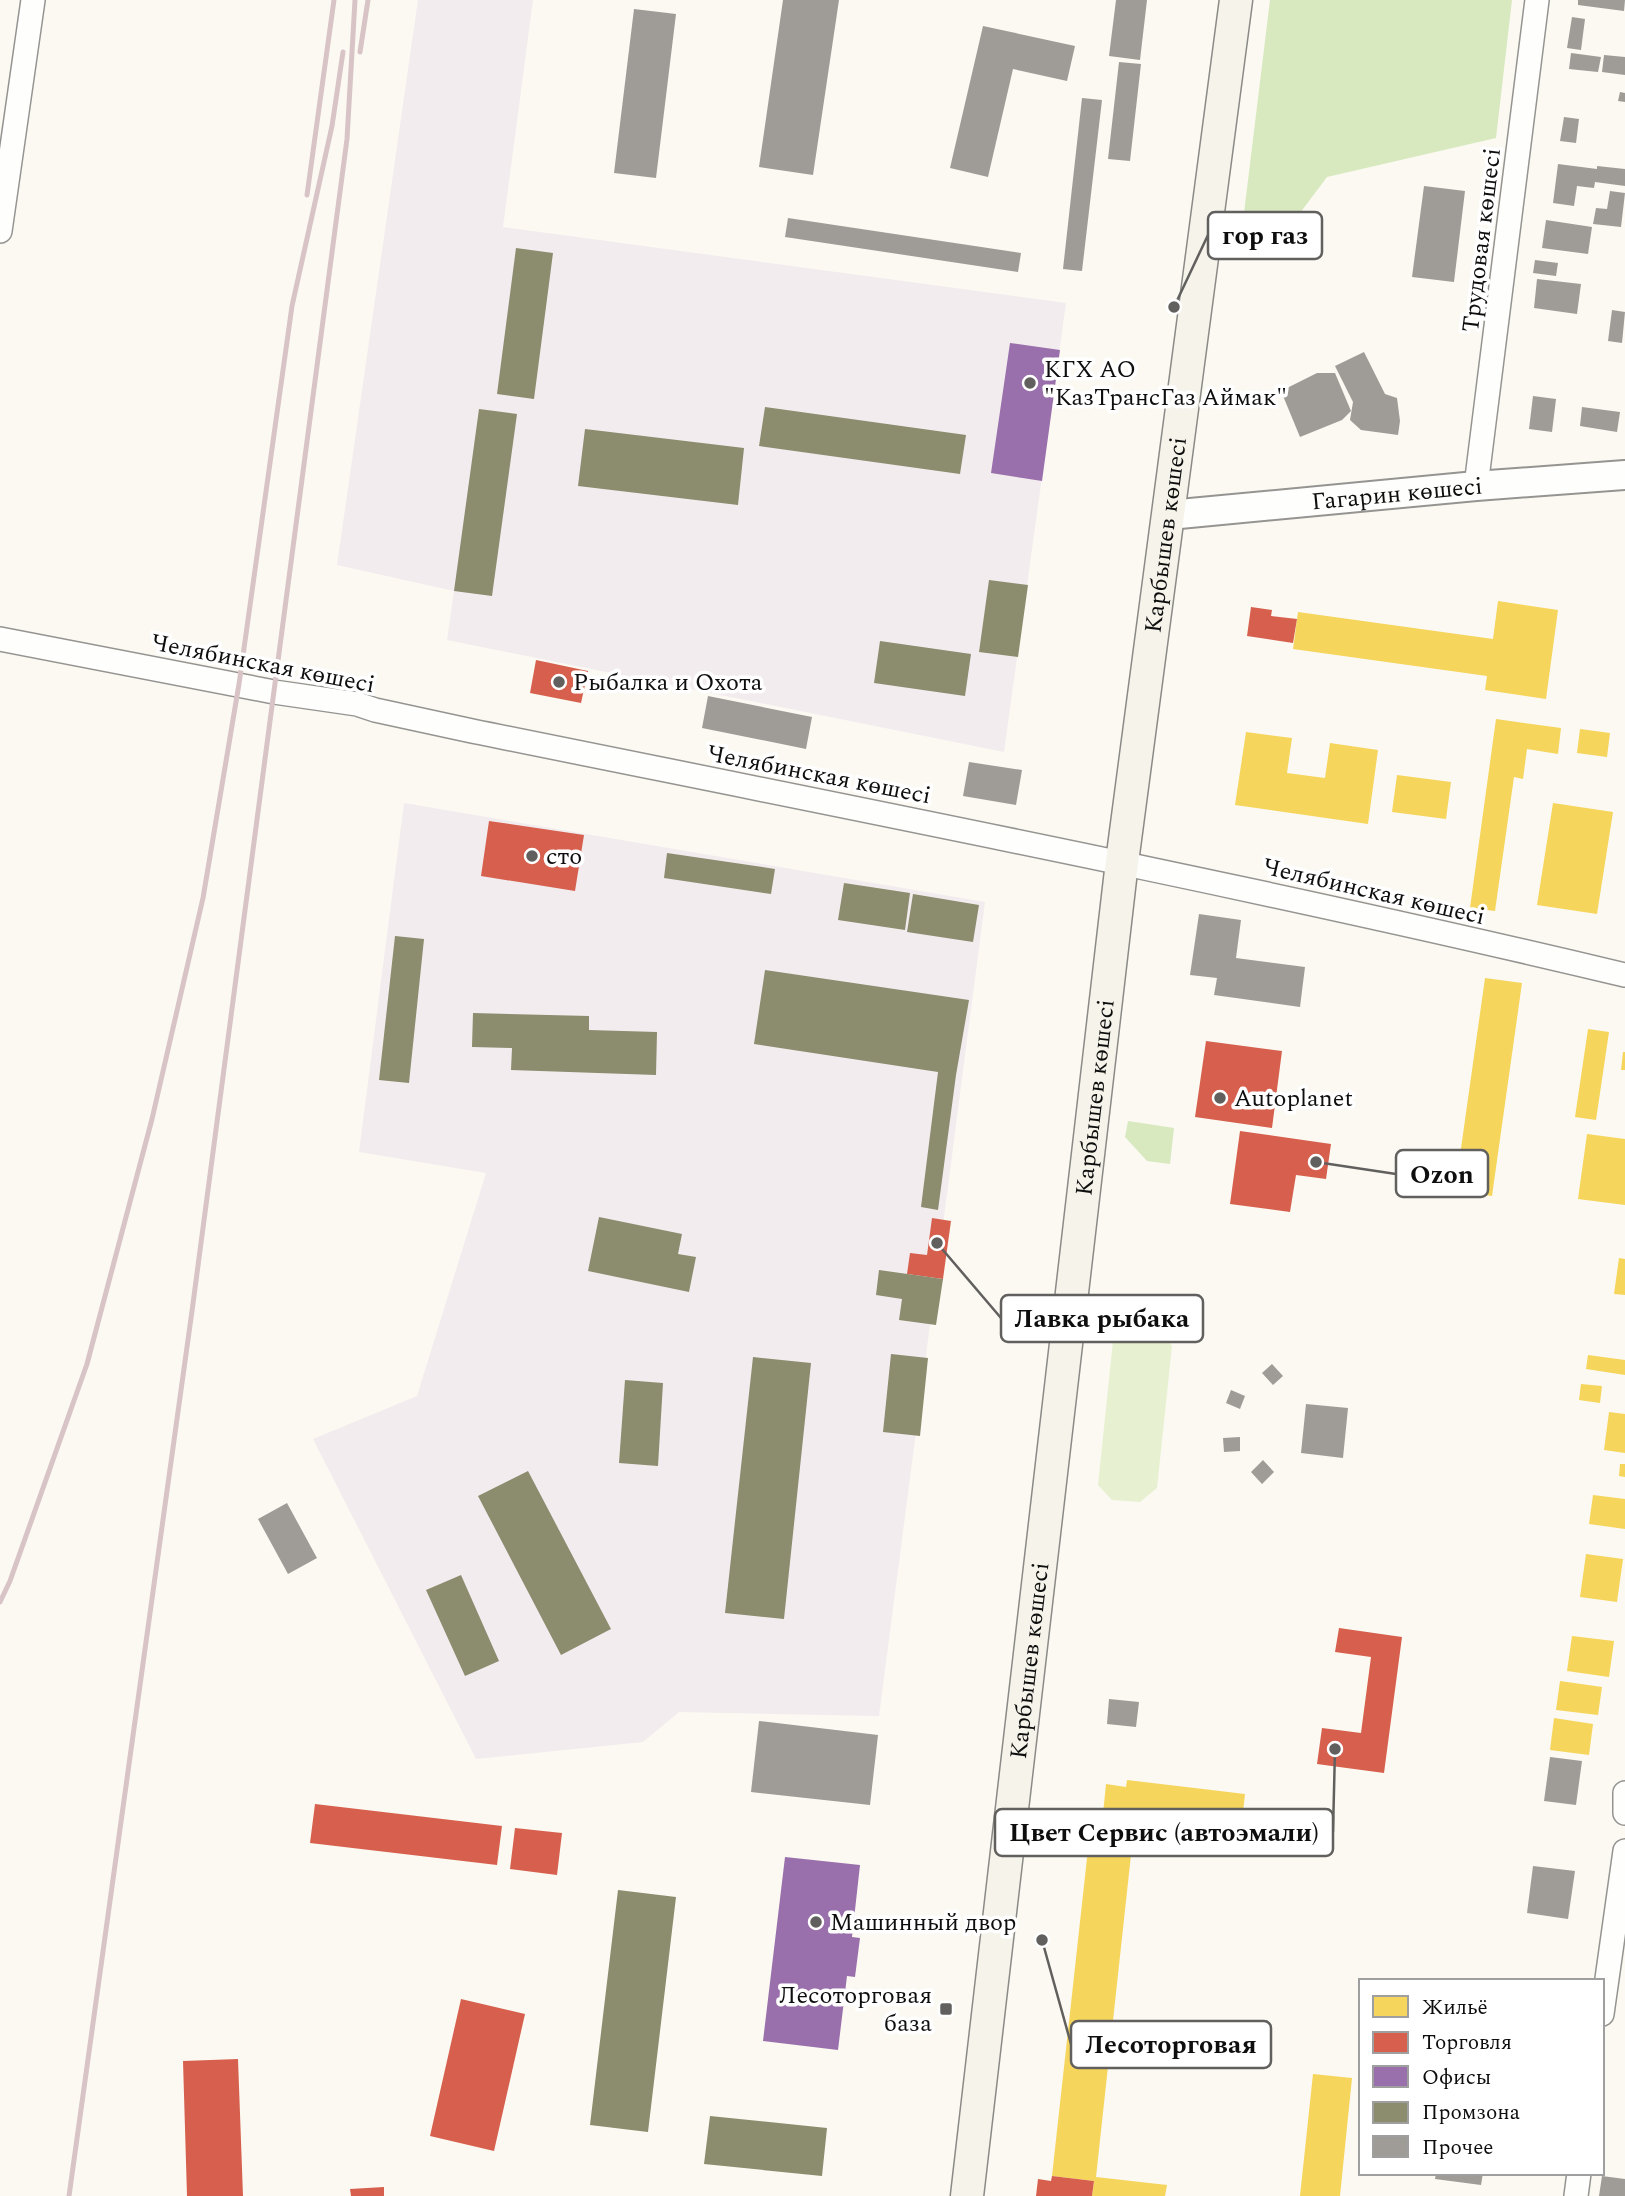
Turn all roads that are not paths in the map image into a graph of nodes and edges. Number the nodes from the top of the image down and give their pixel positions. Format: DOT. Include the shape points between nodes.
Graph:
graph roads {
  1 [pos="33,0"];
  2 [pos="1236,0"];
  3 [pos="1538,0"];
  4 [pos="0,231"];
  5 [pos="1625,475"];
  6 [pos="1476,486"];
  7 [pos="1169,515"];
  8 [pos="0,639"];
  9 [pos="1122,862"];
  10 [pos="1625,975"];
  11 [pos="1625,1793"];
  12 [pos="1625,1813"];
  13 [pos="1625,1851"];
  14 [pos="1604,2000"];
  15 [pos="1579,2175"];
  16 [pos="967,2196"];
  17 [pos="1576,2196"];
  1 -- 4 [label="street"];
  2 -- 7 [label="main road, Карбышев көшесі"];
  3 -- 6 [label="street, Трудовая көшесі"];
  5 -- 6 [label="street, Гагарин көшесі"];
  6 -- 7 [label="street, Гагарин көшесі"];
  7 -- 9 [label="main road, Карбышев көшесі"];
  8 -- 9 [label="street, Челябинская көшесі" via="357,704"];
  9 -- 10 [label="street, Челябинская көшесі"];
  9 -- 16 [label="main road, Карбышев көшесі"];
  11 -- 12 [label="street"];
  13 -- 14 [label="street"];
  15 -- 17 [label="street"];
}
